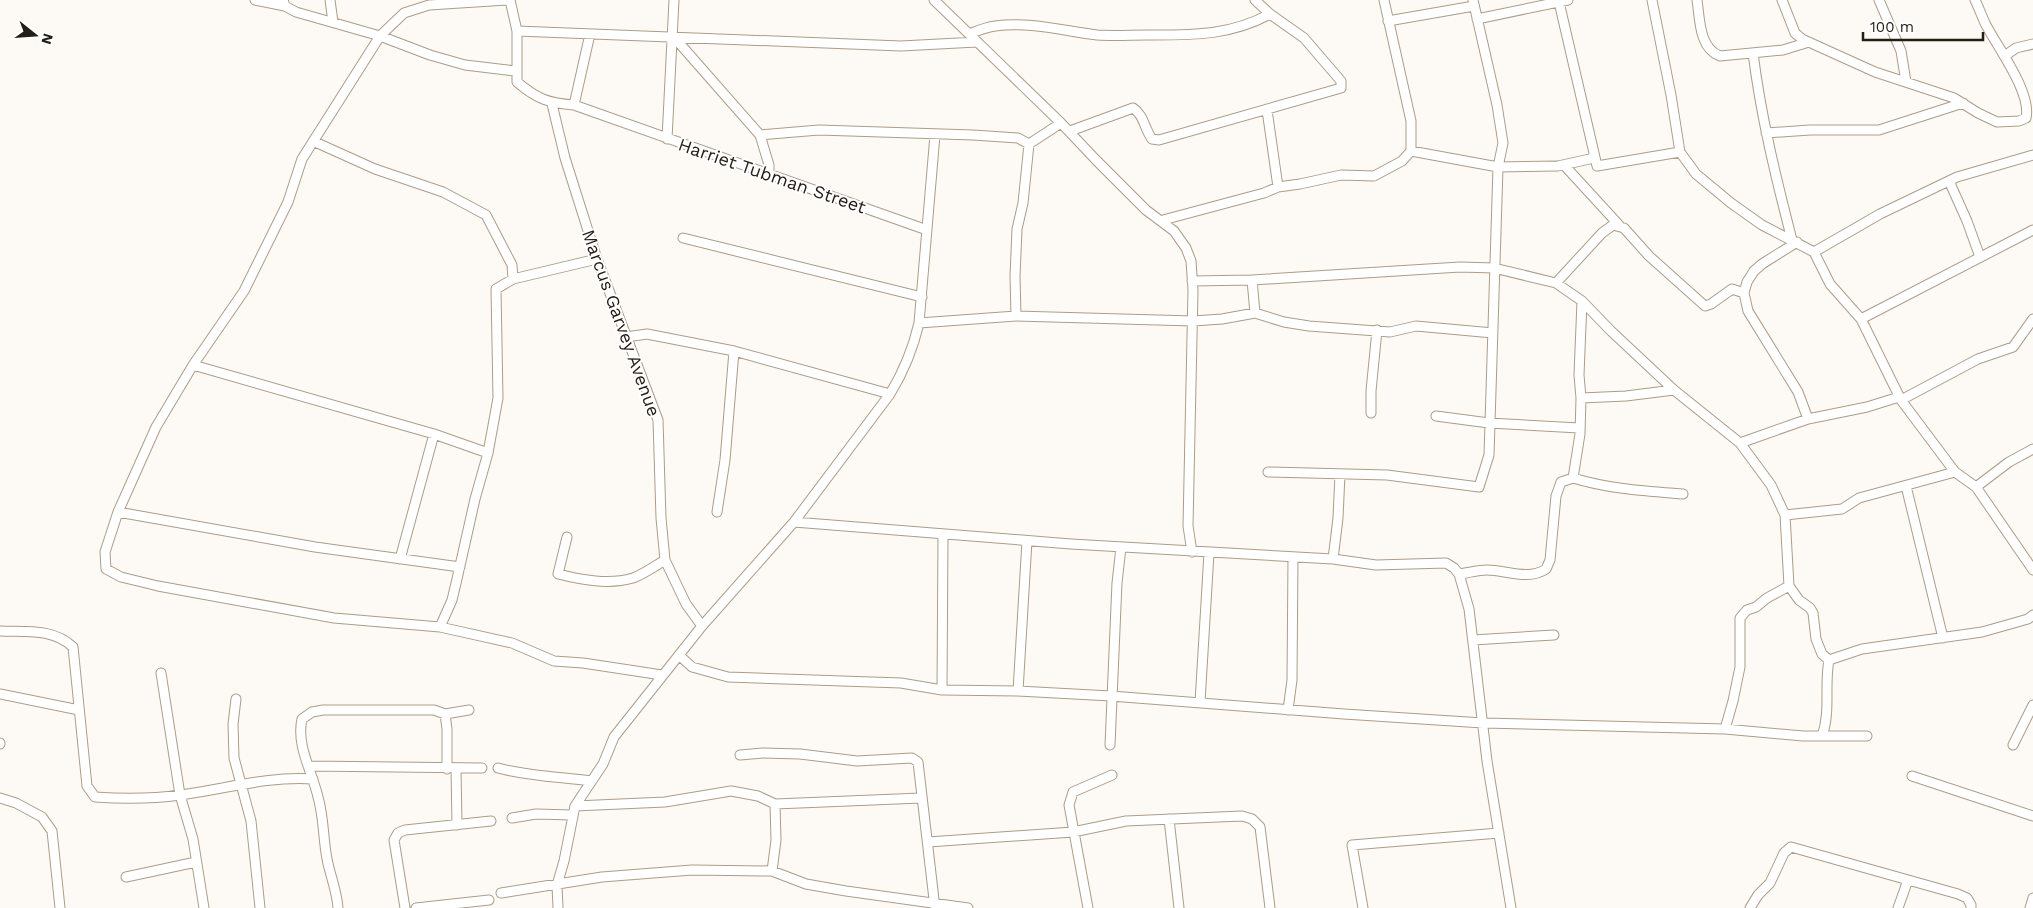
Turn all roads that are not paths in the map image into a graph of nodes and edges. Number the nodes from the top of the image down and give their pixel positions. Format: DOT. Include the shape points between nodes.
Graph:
graph roads {
  1 [pos="255,0"];
  2 [pos="330,0"];
  3 [pos="509,0"];
  4 [pos="674,0"];
  5 [pos="934,0"];
  6 [pos="1255,0"];
  7 [pos="1384,0"];
  8 [pos="1652,0"];
  9 [pos="1697,0"];
  10 [pos="1782,0"];
  11 [pos="1879,0"];
  12 [pos="1975,0"];
  13 [pos="1564,1"];
  14 [pos="284,3"];
  15 [pos="1473,3"];
  16 [pos="1270,14"];
  17 [pos="1478,19"];
  18 [pos="1388,21"];
  19 [pos="333,22"];
  20 [pos="517,31"];
  21 [pos="590,34"];
  22 [pos="969,34"];
  23 [pos="380,36"];
  24 [pos="674,36"];
  25 [pos="977,42"];
  26 [pos="1809,42"];
  27 [pos="2033,44"];
  28 [pos="1753,53"];
  29 [pos="2006,55"];
  30 [pos="515,71"];
  31 [pos="1906,82"];
  32 [pos="1963,103"];
  33 [pos="552,104"];
  34 [pos="574,105"];
  35 [pos="1267,110"];
  36 [pos="1061,123"];
  37 [pos="1070,131"];
  38 [pos="1766,133"];
  39 [pos="760,135"];
  40 [pos="935,135"];
  41 [pos="667,139"];
  42 [pos="315,142"];
  43 [pos="1029,144"];
  44 [pos="1411,151"];
  45 [pos="1680,152"];
  46 [pos="2033,155"];
  47 [pos="1594,158"];
  48 [pos="1564,165"];
  49 [pos="1498,167"];
  50 [pos="769,175"];
  51 [pos="1948,181"];
  52 [pos="1278,187"];
  53 [pos="1163,220"];
  54 [pos="1619,226"];
  55 [pos="927,230"];
  56 [pos="2033,230"];
  57 [pos="683,238"];
  58 [pos="1795,241"];
  59 [pos="1814,252"];
  60 [pos="1980,257"];
  61 [pos="597,259"];
  62 [pos="1494,268"];
  63 [pos="513,279"];
  64 [pos="1252,280"];
  65 [pos="1192,281"];
  66 [pos="1556,283"];
  67 [pos="1744,293"];
  68 [pos="922,297"];
  69 [pos="1582,301"];
  70 [pos="1255,313"];
  71 [pos="1016,316"];
  72 [pos="1861,319"];
  73 [pos="2033,319"];
  74 [pos="1193,321"];
  75 [pos="919,324"];
  76 [pos="1377,330"];
  77 [pos="1493,333"];
  78 [pos="626,337"];
  79 [pos="734,351"];
  80 [pos="193,365"];
  81 [pos="1674,390"];
  82 [pos="890,394"];
  83 [pos="1581,398"];
  84 [pos="1900,398"];
  85 [pos="1371,413"];
  86 [pos="1436,416"];
  87 [pos="1808,419"];
  88 [pos="1490,423"];
  89 [pos="1579,428"];
  90 [pos="434,434"];
  91 [pos="1740,443"];
  92 [pos="2033,449"];
  93 [pos="488,453"];
  94 [pos="1268,472"];
  95 [pos="1956,472"];
  96 [pos="1340,474"];
  97 [pos="1573,478"];
  98 [pos="1906,486"];
  99 [pos="1976,487"];
  100 [pos="1683,494"];
  101 [pos="118,512"];
  102 [pos="717,512"];
  103 [pos="1785,515"];
  104 [pos="794,522"];
  105 [pos="943,534"];
  106 [pos="567,538"];
  107 [pos="1027,541"];
  108 [pos="1121,547"];
  109 [pos="1192,552"];
  110 [pos="1209,553"];
  111 [pos="1293,557"];
  112 [pos="400,559"];
  113 [pos="1333,559"];
  114 [pos="665,560"];
  115 [pos="460,567"];
  116 [pos="2033,570"];
  117 [pos="1459,574"];
  118 [pos="1789,586"];
  119 [pos="2033,615"];
  120 [pos="702,626"];
  121 [pos="440,627"];
  122 [pos="0,631"];
  123 [pos="1554,635"];
  124 [pos="1943,638"];
  125 [pos="1473,640"];
  126 [pos="680,656"];
  127 [pos="1829,660"];
  128 [pos="161,673"];
  129 [pos="662,675"];
  130 [pos="942,690"];
  131 [pos="1018,691"];
  132 [pos="0,694"];
  133 [pos="1111,696"];
  134 [pos="236,699"];
  135 [pos="1200,702"];
  136 [pos="2033,705"];
  137 [pos="79,710"];
  138 [pos="469,710"];
  139 [pos="1288,710"];
  140 [pos="445,714"];
  141 [pos="1483,723"];
  142 [pos="1725,729"];
  143 [pos="1822,736"];
  144 [pos="1868,736"];
  145 [pos="1110,745"];
  146 [pos="2013,746"];
  147 [pos="740,755"];
  148 [pos="308,766"];
  149 [pos="482,768"];
  150 [pos="498,768"];
  151 [pos="452,769"];
  152 [pos="1112,774"];
  153 [pos="1912,776"];
  154 [pos="313,779"];
  155 [pos="591,781"];
  156 [pos="241,783"];
  157 [pos="180,795"];
  158 [pos="0,798"];
  159 [pos="921,798"];
  160 [pos="775,804"];
  161 [pos="573,811"];
  162 [pos="2033,816"];
  163 [pos="512,818"];
  164 [pos="1169,820"];
  165 [pos="491,822"];
  166 [pos="457,825"];
  167 [pos="1073,832"];
  168 [pos="1499,833"];
  169 [pos="928,842"];
  170 [pos="196,862"];
  171 [pos="772,871"];
  172 [pos="126,877"];
  173 [pos="1908,880"];
  174 [pos="557,885"];
  175 [pos="501,893"];
  176 [pos="2033,898"];
  177 [pos="489,900"];
  178 [pos="935,905"];
  179 [pos="60,908"];
  180 [pos="204,908"];
  181 [pos="260,908"];
  182 [pos="338,908"];
  183 [pos="404,908"];
  184 [pos="416,908"];
  185 [pos="558,908"];
  186 [pos="968,908"];
  187 [pos="1088,908"];
  188 [pos="1179,908"];
  189 [pos="1270,908"];
  190 [pos="1363,908"];
  191 [pos="1511,908"];
  192 [pos="1750,908"];
  193 [pos="1898,908"];
  194 [pos="1970,908"];
  195 [pos="2030,908"];
  1 -- 14 [label="street"];
  2 -- 19 [label="street"];
  3 -- 20 [label="street"];
  3 -- 23 [label="street" via="429,5 404,13"];
  4 -- 24 [label="street"];
  5 -- 22 [label="street"];
  6 -- 16 [label="street"];
  7 -- 18 [label="street"];
  8 -- 45 [label="street"];
  9 -- 28 [label="street" via="1706,47 1712,53 1720,56"];
  10 -- 26 [label="street" via="1795,33"];
  11 -- 31 [label="street" via="1901,51"];
  12 -- 29 [label="street" via="1986,26"];
  13 -- 17 [label="street"];
  13 -- 47 [label="street"];
  14 -- 19 [label="street" via="296,12"];
  15 -- 17 [label="street"];
  15 -- 18 [label="street"];
  16 -- 22 [label="street" via="1251,24 1207,35 1099,35 1024,26 994,26"];
  16 -- 35 [label="street" via="1304,38 1341,81 1342,88"];
  17 -- 49 [label="street" via="1503,142"];
  18 -- 44 [label="street" via="1411,121"];
  19 -- 23 [label="street"];
  20 -- 21 [label="street"];
  20 -- 30 [label="street"];
  21 -- 24 [label="street"];
  21 -- 34 [label="street"];
  22 -- 25 [label="street"];
  23 -- 30 [label="street" via="465,65"];
  23 -- 42 [label="street"];
  24 -- 25 [label="street" via="901,46"];
  24 -- 39 [label="street"];
  24 -- 41 [label="street"];
  25 -- 36 [label="street"];
  26 -- 28 [label="street" via="1783,50"];
  26 -- 31 [label="street" via="1875,72"];
  27 -- 29 [label="street" via="2016,48"];
  28 -- 38 [label="street"];
  29 -- 32 [label="street" via="2029,108 2026,118 1997,122"];
  30 -- 33 [label="street" via="516,82"];
  31 -- 32 [label="street"];
  32 -- 38 [label="street" via="1879,130"];
  33 -- 34 [label="street, Harriet Tubman Street"];
  33 -- 61 [label="street, Marcus Garvey Avenue" via="565,158"];
  34 -- 41 [label="street, Harriet Tubman Street"];
  35 -- 37 [label="street" via="1159,140 1152,139 1140,112 1133,108"];
  35 -- 52 [label="street"];
  36 -- 37 [label="street"];
  36 -- 43 [label="street"];
  37 -- 53 [label="street" via="1140,204"];
  38 -- 58 [label="street"];
  39 -- 40 [label="street" via="819,130"];
  39 -- 50 [label="street"];
  40 -- 43 [label="street" via="1018,138"];
  40 -- 55 [label="street"];
  41 -- 50 [label="street, Harriet Tubman Street"];
  42 -- 63 [label="street" via="375,169 443,192 486,214 512,265"];
  42 -- 80 [label="street" via="302,159 288,202 244,291"];
  43 -- 71 [label="street" via="1017,229"];
  44 -- 49 [label="street"];
  44 -- 52 [label="street" via="1402,161 1374,176 1341,175"];
  45 -- 47 [label="street" via="1599,167"];
  45 -- 58 [label="street" via="1702,180 1762,225"];
  46 -- 51 [label="street"];
  47 -- 48 [label="street"];
  48 -- 49 [label="street"];
  48 -- 54 [label="street"];
  49 -- 62 [label="street"];
  50 -- 55 [label="street, Harriet Tubman Street"];
  51 -- 59 [label="street" via="1880,214"];
  51 -- 60 [label="street"];
  52 -- 53 [label="street"];
  53 -- 65 [label="street" via="1186,248 1191,261"];
  54 -- 66 [label="street" via="1614,225 1602,233"];
  54 -- 67 [label="street" via="1704,306 1732,290"];
  55 -- 68 [label="street"];
  56 -- 60 [label="street"];
  57 -- 68 [label="street"];
  58 -- 59 [label="street"];
  58 -- 67 [label="street" via="1754,272"];
  59 -- 72 [label="street" via="1830,284"];
  60 -- 72 [label="street"];
  61 -- 63 [label="street"];
  61 -- 78 [label="street, Marcus Garvey Avenue"];
  62 -- 64 [label="street" via="1460,267"];
  62 -- 66 [label="street"];
  62 -- 77 [label="street"];
  63 -- 93 [label="street" via="496,289 498,398"];
  64 -- 65 [label="street"];
  64 -- 70 [label="street"];
  65 -- 74 [label="street"];
  66 -- 69 [label="street"];
  67 -- 87 [label="street" via="1748,311 1798,392"];
  68 -- 75 [label="street"];
  69 -- 81 [label="street"];
  69 -- 83 [label="street" via="1578,375"];
  70 -- 74 [label="street"];
  70 -- 76 [label="street" via="1309,326"];
  71 -- 74 [label="street"];
  71 -- 75 [label="street"];
  72 -- 84 [label="street"];
  73 -- 84 [label="street" via="2013,347 1978,359"];
  74 -- 109 [label="street" via="1188,526"];
  75 -- 82 [label="street" via="914,346"];
  76 -- 77 [label="street" via="1390,332 1416,326"];
  76 -- 85 [label="street" via="1370,391"];
  77 -- 88 [label="street"];
  78 -- 79 [label="street" via="647,334"];
  78 -- 114 [label="street, Marcus Garvey Avenue" via="658,420"];
  79 -- 82 [label="street"];
  79 -- 102 [label="street"];
  80 -- 90 [label="street"];
  80 -- 101 [label="street" via="156,427"];
  81 -- 83 [label="street"];
  81 -- 91 [label="street"];
  82 -- 104 [label="street"];
  83 -- 89 [label="street"];
  84 -- 87 [label="street"];
  84 -- 95 [label="street"];
  86 -- 88 [label="street"];
  87 -- 91 [label="street"];
  88 -- 89 [label="street"];
  88 -- 96 [label="street" via="1489,455 1479,487 1387,475"];
  89 -- 97 [label="street"];
  90 -- 93 [label="street"];
  90 -- 112 [label="street"];
  91 -- 103 [label="street" via="1771,485"];
  92 -- 99 [label="street"];
  93 -- 115 [label="street"];
  94 -- 96 [label="street"];
  95 -- 98 [label="street"];
  95 -- 99 [label="street"];
  96 -- 113 [label="street"];
  97 -- 100 [label="street" via="1625,490"];
  97 -- 117 [label="street" via="1561,482 1558,490 1546,570 1535,574 1486,570"];
  98 -- 103 [label="street" via="1859,498 1842,509"];
  98 -- 124 [label="street"];
  99 -- 116 [label="street"];
  101 -- 112 [label="street"];
  101 -- 121 [label="street" via="105,552 106,569 121,577 334,618"];
  103 -- 118 [label="street"];
  104 -- 105 [label="street"];
  104 -- 120 [label="street"];
  105 -- 107 [label="street"];
  105 -- 130 [label="street"];
  106 -- 114 [label="street" via="558,574 580,580 610,581 634,577"];
  107 -- 108 [label="street"];
  107 -- 131 [label="street"];
  108 -- 109 [label="street"];
  108 -- 133 [label="street"];
  109 -- 110 [label="street"];
  110 -- 111 [label="street"];
  110 -- 135 [label="street"];
  111 -- 113 [label="street"];
  111 -- 139 [label="street" via="1292,680"];
  112 -- 115 [label="street"];
  113 -- 117 [label="street" via="1376,565 1439,562 1454,568"];
  114 -- 120 [label="street, Marcus Garvey Avenue" via="686,604"];
  115 -- 121 [label="street" via="452,600"];
  117 -- 125 [label="street" via="1469,609"];
  118 -- 127 [label="street" via="1813,613 1816,639 1822,654"];
  118 -- 142 [label="street" via="1747,610 1740,618 1740,667"];
  119 -- 124 [label="street" via="1982,632"];
  120 -- 126 [label="street"];
  121 -- 129 [label="street" via="512,642 554,661"];
  122 -- 137 [label="street" via="42,632 55,635 73,647"];
  123 -- 125 [label="street"];
  124 -- 127 [label="street" via="1862,649"];
  125 -- 141 [label="street"];
  126 -- 129 [label="street"];
  126 -- 130 [label="street" via="692,667 728,677 901,683"];
  127 -- 143 [label="street" via="1827,718"];
  128 -- 157 [label="street"];
  129 -- 155 [label="street" via="614,737 603,764"];
  130 -- 131 [label="street"];
  131 -- 133 [label="street"];
  132 -- 137 [label="street"];
  133 -- 135 [label="street"];
  133 -- 145 [label="street"];
  134 -- 156 [label="street" via="234,758"];
  135 -- 139 [label="street"];
  136 -- 146 [label="street"];
  137 -- 157 [label="street" via="87,786 96,797 128,799"];
  138 -- 140 [label="street"];
  139 -- 141 [label="street"];
  140 -- 148 [label="street" via="434,710 312,712 302,719 299,732"];
  140 -- 151 [label="street"];
  141 -- 142 [label="street"];
  141 -- 168 [label="street"];
  142 -- 143 [label="street"];
  143 -- 144 [label="street"];
  147 -- 159 [label="street" via="800,754 857,761 912,758 918,762"];
  148 -- 151 [label="street"];
  148 -- 154 [label="street"];
  149 -- 151 [label="street"];
  150 -- 155 [label="street" via="518,774"];
  151 -- 166 [label="street"];
  152 -- 167 [label="street" via="1073,792 1069,805"];
  153 -- 162 [label="street"];
  154 -- 156 [label="street" via="291,777"];
  154 -- 182 [label="street" via="324,822 327,858"];
  155 -- 161 [label="street"];
  156 -- 157 [label="street"];
  156 -- 181 [label="street" via="251,820"];
  157 -- 170 [label="street"];
  158 -- 179 [label="street" via="42,817 52,831"];
  159 -- 160 [label="street"];
  159 -- 169 [label="street"];
  160 -- 161 [label="street" via="758,796 731,791 665,802"];
  160 -- 171 [label="street" via="776,840"];
  161 -- 163 [label="street"];
  161 -- 174 [label="street"];
  164 -- 167 [label="street" via="1126,821"];
  164 -- 188 [label="street"];
  164 -- 189 [label="street" via="1224,816 1252,818 1260,827"];
  165 -- 166 [label="street"];
  166 -- 183 [label="street" via="398,833 394,840"];
  167 -- 169 [label="street"];
  167 -- 187 [label="street"];
  168 -- 190 [label="street" via="1352,845"];
  168 -- 191 [label="street"];
  169 -- 178 [label="street"];
  170 -- 172 [label="street"];
  170 -- 180 [label="street"];
  171 -- 174 [label="street" via="692,870 602,877"];
  171 -- 178 [label="street" via="806,884"];
  173 -- 192 [label="street" via="1791,847"];
  173 -- 193 [label="street"];
  173 -- 194 [label="street" via="1967,898 1972,905"];
  174 -- 175 [label="street"];
  174 -- 185 [label="street"];
  176 -- 195 [label="street"];
  177 -- 184 [label="street"];
  178 -- 186 [label="street"];
}
